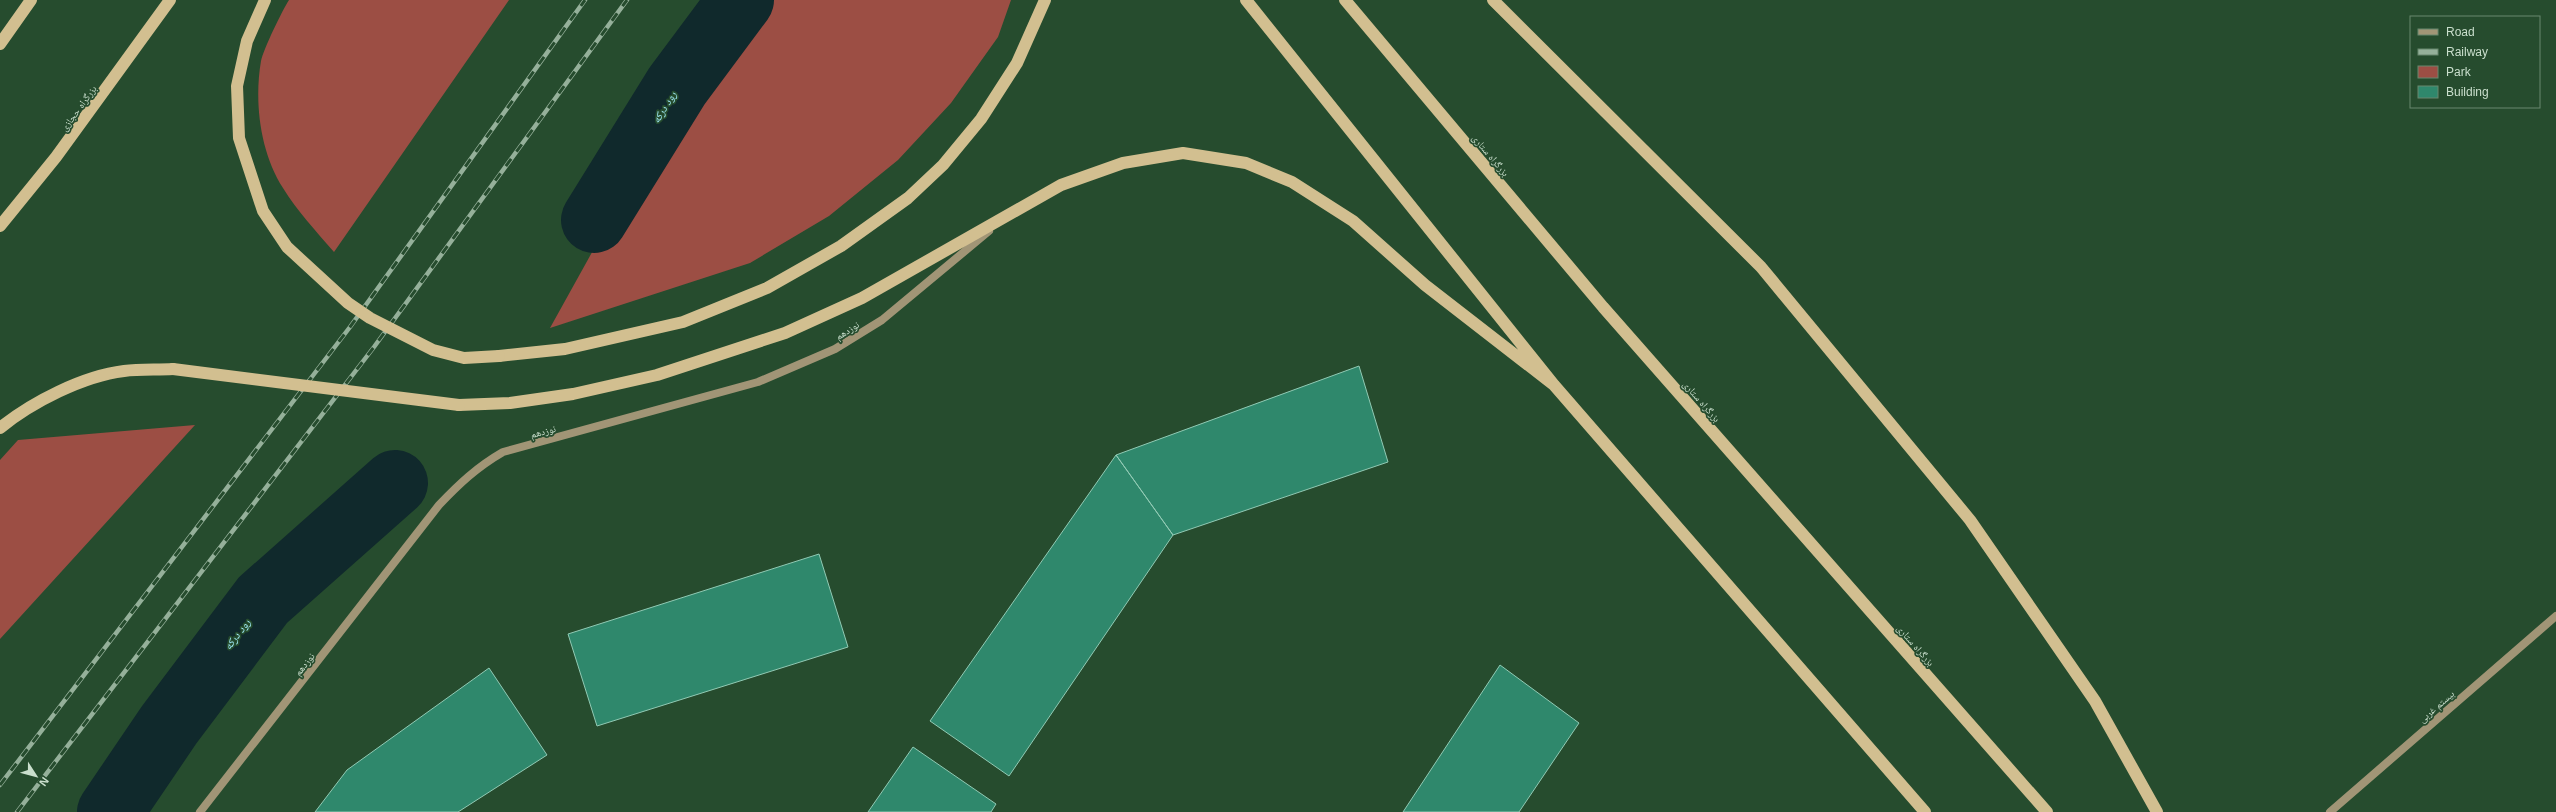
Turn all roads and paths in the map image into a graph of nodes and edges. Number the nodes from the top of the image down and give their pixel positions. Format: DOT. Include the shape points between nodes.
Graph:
graph roads {
  1 [pos="31,0"];
  2 [pos="170,0"];
  3 [pos="265,0"];
  4 [pos="1045,0"];
  5 [pos="1246,0"];
  6 [pos="1345,0"];
  7 [pos="1493,0"];
  8 [pos="0,44"];
  9 [pos="1003,218"];
  10 [pos="0,226"];
  11 [pos="1554,385"];
  12 [pos="0,428"];
  13 [pos="2556,616"];
  14 [pos="200,812"];
  15 [pos="1925,812"];
  16 [pos="2048,812"];
  17 [pos="2157,812"];
  18 [pos="2330,812"];
  1 -- 8 [label="highway"];
  2 -- 10 [label="highway, بزرگراه حجازی" via="56,157"];
  3 -- 4 [label="highway, bridge" via="247,40 236,86 240,138 263,211 287,247 348,303 370,318 433,350 464,358 565,349 683,322 767,288 841,246 908,198 943,165 981,119 1016,63"];
  5 -- 11 [label="highway"];
  6 -- 16 [label="highway, بزرگراه ستاری" via="1603,307"];
  7 -- 17 [label="highway" via="1761,266 1970,520 2095,701"];
  9 -- 11 [label="highway" via="1061,185 1123,163 1183,153 1246,163 1292,182 1353,221 1425,285"];
  9 -- 12 [label="highway, bridge" via="862,298 784,333 657,375 580,392 510,403 460,405 173,370 123,371 76,383 11,419"];
  9 -- 14 [label="street, نوزدهم" via="882,320 835,349 758,382 503,452 482,464 439,505"];
  11 -- 15 [label="highway"];
  13 -- 18 [label="street, بیستم غربی"];
}
